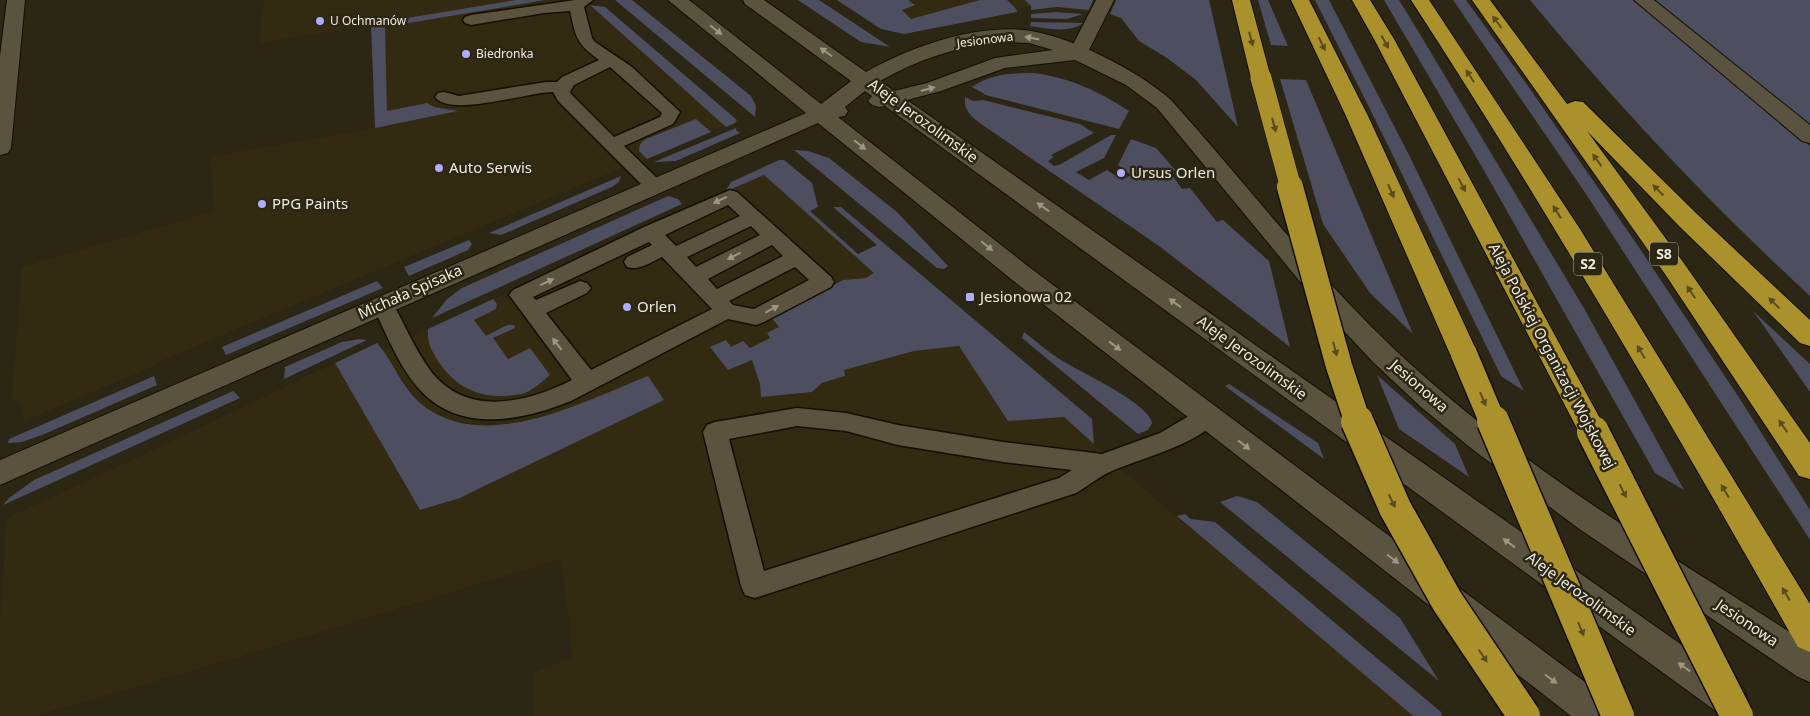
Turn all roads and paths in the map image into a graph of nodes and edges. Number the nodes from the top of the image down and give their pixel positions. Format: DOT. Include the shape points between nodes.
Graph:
graph roads {
  1 [pos="16,0"];
  2 [pos="677,0"];
  3 [pos="752,0"];
  4 [pos="1105,0"];
  5 [pos="1241,0"];
  6 [pos="1300,0"];
  7 [pos="1361,0"];
  8 [pos="1420,0"];
  9 [pos="1481,0"];
  10 [pos="1643,0"];
  11 [pos="580,3"];
  12 [pos="471,20"];
  13 [pos="7,24"];
  14 [pos="1514,44"];
  15 [pos="1078,54"];
  16 [pos="612,60"];
  17 [pos="866,80"];
  18 [pos="563,87"];
  19 [pos="444,97"];
  20 [pos="891,98"];
  21 [pos="822,114"];
  22 [pos="1810,136"];
  23 [pos="613,144"];
  24 [pos="0,148"];
  25 [pos="654,186"];
  26 [pos="753,217"];
  27 [pos="774,236"];
  28 [pos="663,245"];
  29 [pos="797,257"];
  30 [pos="634,262"];
  31 [pos="694,277"];
  32 [pos="580,288"];
  33 [pos="383,305"];
  34 [pos="720,305"];
  35 [pos="532,311"];
  36 [pos="1810,336"];
  37 [pos="587,382"];
  38 [pos="1207,417"];
  39 [pos="1102,464"];
  40 [pos="1810,466"];
  41 [pos="0,473"];
  42 [pos="1810,636"];
  43 [pos="1810,665"];
  44 [pos="1524,716"];
  45 [pos="1600,716"];
  46 [pos="1618,716"];
  47 [pos="1737,716"];
  48 [pos="1752,716"];
  1 -- 13 [label="street"];
  2 -- 21 [label="street, one-way"];
  17 -- 3 [label="street, Aleje Jerozolimskie, one-way"];
  4 -- 15 [label="street"];
  5 -- 44 [label="highway, one-way, bridge" via="1331,338 1360,430 1395,508 1447,602"];
  6 -- 46 [label="highway, one-way, bridge" via="1357,116 1464,354"];
  7 -- 47 [label="highway, Aleja Polskiej Organizacji Wojskowej, one-way, bridge" via="1593,432"];
  42 -- 8 [label="highway, S2, one-way" via="1557,212"];
  14 -- 9 [label="highway, S8, one-way"];
  10 -- 22 [label="street"];
  11 -- 12 [label="lane"];
  11 -- 16 [label="lane" via="586,41"];
  13 -- 24 [label="street"];
  36 -- 14 [label="highway, one-way" via="1688,221"];
  40 -- 14 [label="highway, S8, one-way"];
  15 -- 17 [label="street, Jesionowa, one-way" via="1034,38 985,37 942,47"];
  20 -- 15 [label="street, Jesionowa, one-way" via="934,88 1002,62"];
  15 -- 43 [label="street, Jesionowa" via="1119,71 1164,104 1345,317 1430,397 1567,503"];
  16 -- 18 [label="lane"];
  16 -- 23 [label="lane" via="671,112 667,120"];
  17 -- 20 [label="street, Aleje Jerozolimskie"];
  17 -- 21 [label="street, Michała Spisaka"];
  18 -- 19 [label="lane" via="458,101"];
  18 -- 23 [label="lane" via="564,97"];
  20 -- 21 [label="street, Michała Spisaka"];
  48 -- 20 [label="street, Aleje Jerozolimskie, one-way"];
  21 -- 25 [label="street, Michała Spisaka"];
  21 -- 38 [label="street, one-way" via="1020,274"];
  23 -- 25 [label="lane"];
  25 -- 33 [label="street, Michała Spisaka"];
  26 -- 27 [label="lane"];
  26 -- 28 [label="lane"];
  26 -- 28 [label="lane, one-way" via="730,196"];
  27 -- 29 [label="lane"];
  27 -- 31 [label="lane, one-way"];
  28 -- 30 [label="lane"];
  28 -- 31 [label="lane"];
  35 -- 28 [label="lane, one-way" via="520,295"];
  29 -- 34 [label="lane"];
  34 -- 29 [label="lane, one-way" via="756,317 824,282"];
  31 -- 34 [label="lane"];
  32 -- 35 [label="lane"];
  33 -- 37 [label="lane" via="429,385 454,403 493,411 520,409 545,403"];
  33 -- 41 [label="street, Michała Spisaka"];
  34 -- 37 [label="lane"];
  37 -- 35 [label="lane, one-way"];
  38 -- 39 [label="lane" via="1169,440"];
  38 -- 45 [label="street, one-way"];
  39 -- 39 [label="lane" via="1003,452 898,435 846,422 796,417 715,432 755,586 1067,486"];
}
